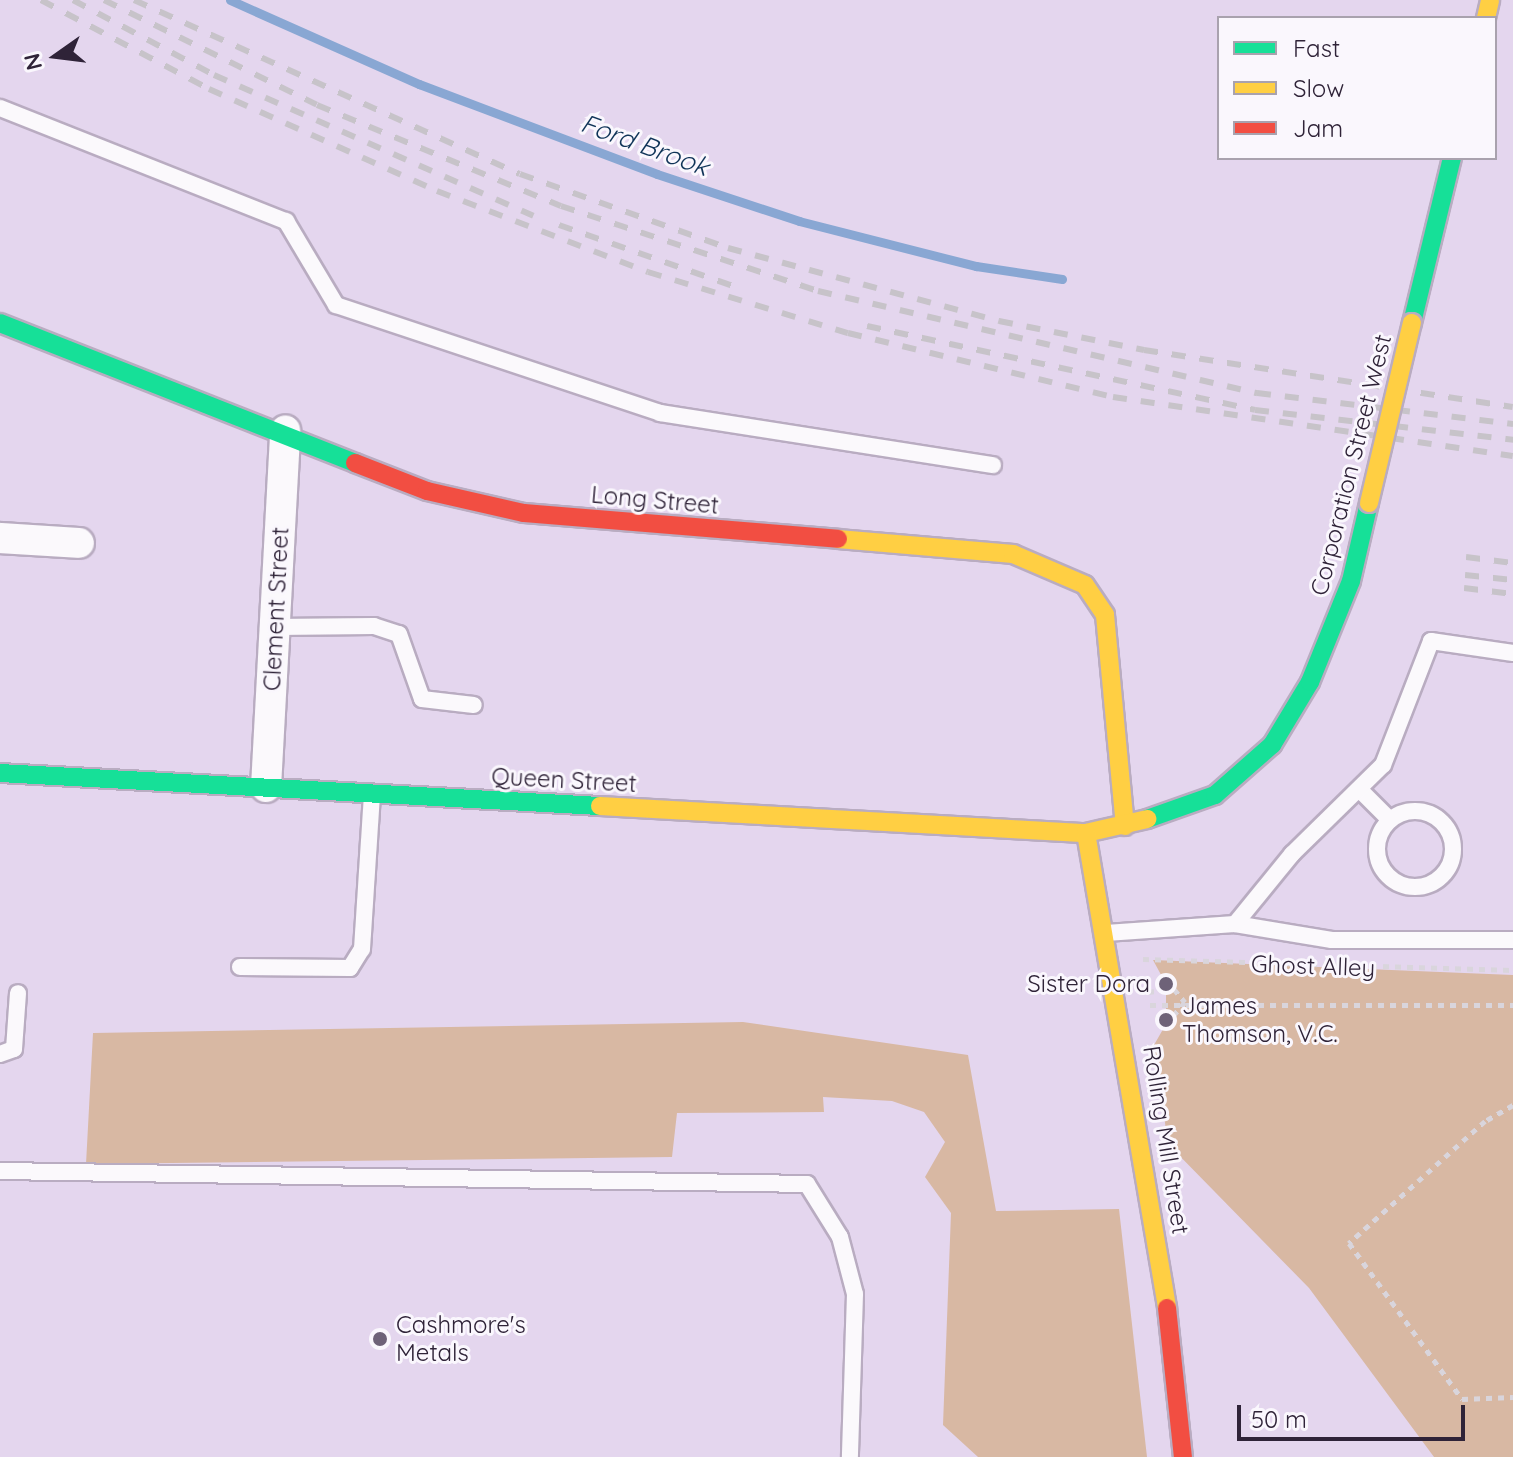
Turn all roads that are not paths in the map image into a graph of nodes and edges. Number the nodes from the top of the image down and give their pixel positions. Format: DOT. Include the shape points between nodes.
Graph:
graph roads {
  1 [pos="0,108"];
  2 [pos="1452,160"];
  3 [pos="0,323"];
  4 [pos="285,431"];
  5 [pos="993,465"];
  6 [pos="0,538"];
  7 [pos="79,543"];
  8 [pos="275,627"];
  9 [pos="1513,653"];
  10 [pos="474,705"];
  11 [pos="0,773"];
  12 [pos="266,787"];
  13 [pos="1361,791"];
  14 [pos="372,793"];
  15 [pos="1390,820"];
  16 [pos="1125,826"];
  17 [pos="1086,833"];
  18 [pos="1235,924"];
  19 [pos="1106,933"];
  20 [pos="1513,940"];
  21 [pos="240,967"];
  22 [pos="18,993"];
  23 [pos="0,1054"];
  24 [pos="0,1171"];
  25 [pos="850,1457"];
  26 [pos="1183,1457"];
  1 -- 5 [label="lane" via="286,221 336,305 660,413"];
  2 -- 16 [label="street, Corporation Street West, bridge" via="1351,581 1310,682 1272,745 1215,795"];
  3 -- 4 [label="street, Long Street"];
  4 -- 8 [label="street, Clement Street"];
  4 -- 16 [label="street, Long Street" via="427,491 524,513 1013,554 1085,585 1105,615 1113,656"];
  6 -- 7 [label="street"];
  8 -- 10 [label="lane" via="374,626 399,634 422,699"];
  8 -- 12 [label="street, Clement Street"];
  9 -- 13 [label="lane" via="1431,641 1383,765"];
  11 -- 12 [label="street, Queen Street"];
  12 -- 14 [label="street, Queen Street"];
  13 -- 15 [label="lane"];
  13 -- 18 [label="lane" via="1292,854"];
  14 -- 17 [label="street, Queen Street"];
  14 -- 21 [label="lane" via="362,949 350,968"];
  15 -- 15 [label="lane" via="1414,811 1446,827 1453,851 1435,882 1410,887 1388,876 1377,854"];
  16 -- 17 [label="street, Queen Street"];
  17 -- 19 [label="street, Rolling Mill Street"];
  18 -- 19 [label="lane"];
  18 -- 20 [label="lane" via="1332,940"];
  19 -- 26 [label="street, Rolling Mill Street" via="1179,1382"];
  22 -- 23 [label="lane" via="14,1049"];
  24 -- 25 [label="lane" via="807,1184 840,1237 855,1294"];
}
